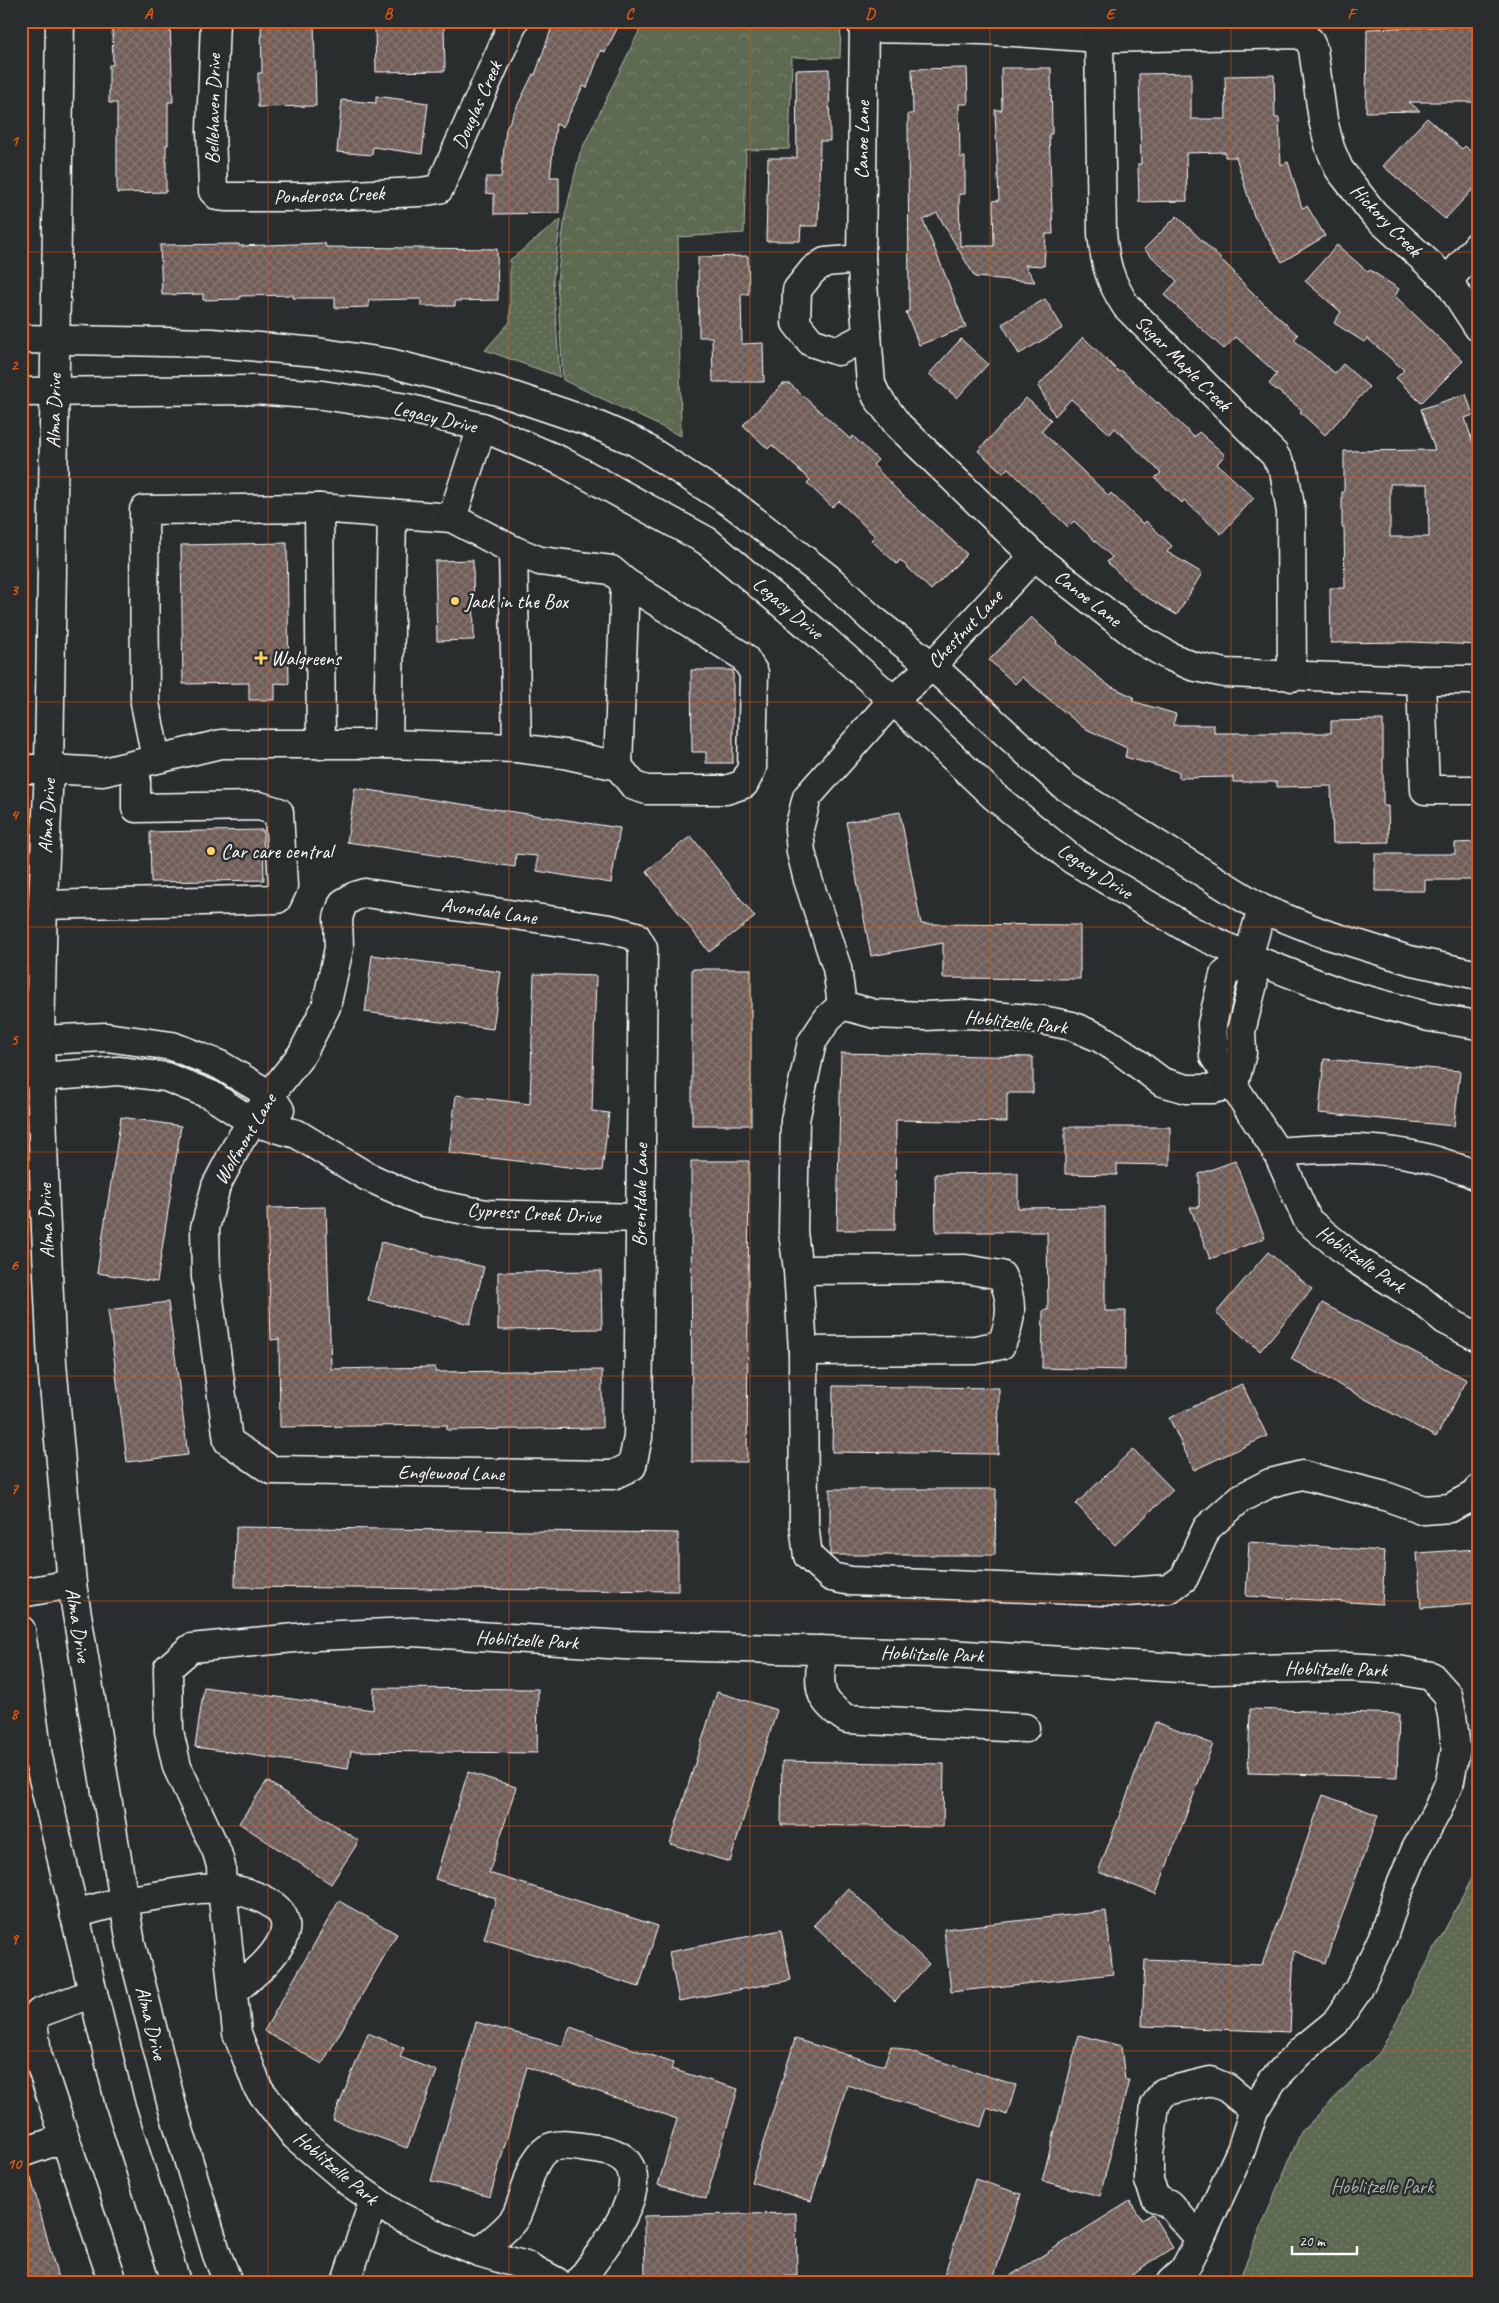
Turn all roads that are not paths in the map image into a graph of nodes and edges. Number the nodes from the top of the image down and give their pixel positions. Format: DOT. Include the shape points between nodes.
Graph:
graph roads {
  1 [pos="60,21"];
  2 [pos="215,21"];
  3 [pos="514,21"];
  4 [pos="863,25"];
  5 [pos="984,25"];
  6 [pos="1099,38"];
  7 [pos="439,188"];
  8 [pos="218,196"];
  9 [pos="1478,245"];
  10 [pos="861,259"];
  11 [pos="1448,282"];
  12 [pos="1478,326"];
  13 [pos="867,336"];
  14 [pos="56,338"];
  15 [pos="21,339"];
  16 [pos="498,391"];
  17 [pos="21,392"];
  18 [pos="54,392"];
  19 [pos="482,427"];
  20 [pos="318,508"];
  21 [pos="392,514"];
  22 [pos="452,518"];
  23 [pos="513,550"];
  24 [pos="1034,556"];
  25 [pos="625,582"];
  26 [pos="932,666"];
  27 [pos="1292,677"];
  28 [pos="1421,680"];
  29 [pos="1478,680"];
  30 [pos="893,700"];
  31 [pos="388,744"];
  32 [pos="320,745"];
  33 [pos="517,748"];
  34 [pos="146,762"];
  35 [pos="618,766"];
  36 [pos="21,769"];
  37 [pos="49,769"];
  38 [pos="1478,790"];
  39 [pos="343,903"];
  40 [pos="43,905"];
  41 [pos="1262,909"];
  42 [pos="636,936"];
  43 [pos="1248,957"];
  44 [pos="1478,976"];
  45 [pos="842,1005"];
  46 [pos="1478,1025"];
  47 [pos="31,1043"];
  48 [pos="31,1072"];
  49 [pos="1234,1084"];
  50 [pos="270,1095"];
  51 [pos="252,1122"];
  52 [pos="297,1134"];
  53 [pos="1277,1152"];
  54 [pos="1478,1177"];
  55 [pos="640,1218"];
  56 [pos="798,1270"];
  57 [pos="1478,1337"];
  58 [pos="803,1351"];
  59 [pos="635,1455"];
  60 [pos="259,1463"];
  61 [pos="1478,1490"];
  62 [pos="72,1584"];
  63 [pos="21,1593"];
  64 [pos="21,1630"];
  65 [pos="821,1650"];
  66 [pos="1025,1728"];
  67 [pos="222,1888"];
  68 [pos="123,1901"];
  69 [pos="74,1914"];
  70 [pos="234,1991"];
  71 [pos="93,1993"];
  72 [pos="27,2022"];
  73 [pos="1254,2110"];
  74 [pos="65,2138"];
  75 [pos="21,2153"];
  76 [pos="374,2200"];
  77 [pos="1200,2239"];
  78 [pos="479,2252"];
  79 [pos="113,2282"];
  80 [pos="176,2282"];
  81 [pos="228,2282"];
  82 [pos="346,2282"];
  83 [pos="556,2282"];
  84 [pos="579,2282"];
  85 [pos="1171,2282"];
  1 -- 14 [label="street, Alma Drive"];
  2 -- 8 [label="street, Bellehaven Drive" via="211,148 213,191"];
  3 -- 7 [label="street, Douglas Creek"];
  4 -- 5 [label="street"];
  4 -- 10 [label="street, Canoe Lane"];
  5 -- 6 [label="street"];
  6 -- 11 [label="street, Hickory Creek" via="1277,33 1300,34 1309,40 1323,120 1339,169 1374,214"];
  6 -- 27 [label="street, Sugar Maple Creek" via="1105,264 1113,287 1126,306 1274,454 1284,471 1291,512"];
  7 -- 8 [label="street, Ponderosa Creek" via="420,192 306,197"];
  9 -- 11 [label="street"];
  10 -- 13 [label="street, Canoe Lane"];
  10 -- 13 [label="street" via="825,262 813,270 797,290 796,323 811,342 838,351"];
  11 -- 12 [label="street, Hickory Creek"];
  13 -- 24 [label="street, Canoe Lane" via="871,384 877,397 898,424"];
  14 -- 15 [label="street, Legacy Drive"];
  14 -- 16 [label="street, Legacy Drive" via="212,343 317,352 390,363"];
  14 -- 18 [label="street, Alma Drive"];
  16 -- 19 [label="street"];
  16 -- 26 [label="street, Legacy Drive" via="588,420 636,442 734,505 828,578 871,618"];
  17 -- 18 [label="street, Legacy Drive"];
  18 -- 19 [label="street, Legacy Drive" via="254,390 322,395 407,408"];
  18 -- 37 [label="street, Alma Drive"];
  19 -- 22 [label="street"];
  19 -- 30 [label="street, Legacy Drive" via="560,460 707,541"];
  20 -- 21 [label="street"];
  20 -- 32 [label="street"];
  20 -- 34 [label="street" via="144,510"];
  21 -- 22 [label="street"];
  21 -- 31 [label="street"];
  22 -- 23 [label="street"];
  23 -- 25 [label="street" via="540,561 610,570"];
  23 -- 33 [label="street"];
  24 -- 26 [label="street, Chestnut Lane"];
  24 -- 27 [label="street, Canoe Lane" via="1143,642 1169,656 1192,666 1225,673"];
  25 -- 35 [label="street"];
  25 -- 35 [label="street" via="744,657 754,672 752,768 744,784 726,790 647,790 634,786"];
  26 -- 30 [label="street, Chestnut Lane"];
  26 -- 41 [label="street, Legacy Drive" via="1063,785"];
  27 -- 28 [label="street, Canoe Lane"];
  28 -- 29 [label="street, Canoe Lane"];
  28 -- 38 [label="street" via="1425,790"];
  30 -- 43 [label="street, Legacy Drive" via="994,796 1073,860 1192,931"];
  30 -- 45 [label="street" via="808,798 799,830 808,880 837,968"];
  31 -- 32 [label="street"];
  31 -- 33 [label="street"];
  32 -- 34 [label="street" via="221,744"];
  33 -- 35 [label="street"];
  34 -- 37 [label="street" via="103,772"];
  34 -- 40 [label="street" via="136,808 259,806 279,812 283,886 277,899"];
  36 -- 37 [label="street"];
  37 -- 40 [label="street, Alma Drive"];
  39 -- 42 [label="street, Avondale Lane" via="365,893 610,929"];
  39 -- 50 [label="street, Wolfmont Lane" via="338,918 339,948 326,1007 302,1054"];
  40 -- 47 [label="street, Alma Drive"];
  41 -- 43 [label="street"];
  41 -- 44 [label="street, Legacy Drive" via="1322,933 1409,960"];
  42 -- 55 [label="street, Brentdale Lane" via="643,948"];
  43 -- 46 [label="street, Legacy Drive" via="1341,993 1429,1017"];
  43 -- 49 [label="street" via="1253,984 1240,1031 1242,1053"];
  45 -- 49 [label="street, Hoblitzelle Park" via="875,1014 970,1014 1072,1026 1100,1038 1162,1082 1187,1089 1214,1089"];
  45 -- 56 [label="street" via="828,1018 812,1042 795,1120 793,1232"];
  47 -- 48 [label="street, Alma Drive"];
  47 -- 50 [label="street, Cypress Creek Drive" via="106,1037 172,1046 220,1065"];
  48 -- 51 [label="street, Cypress Creek Drive" via="118,1071 166,1077 211,1095"];
  48 -- 62 [label="street, Alma Drive"];
  49 -- 53 [label="street, Hoblitzelle Park"];
  50 -- 51 [label="street, Wolfmont Lane"];
  50 -- 52 [label="street, Cypress Creek Drive"];
  51 -- 52 [label="street, Cypress Creek Drive"];
  51 -- 60 [label="street, Wolfmont Lane" via="216,1186 205,1228 206,1277 228,1441"];
  52 -- 55 [label="street, Cypress Creek Drive" via="366,1176 424,1202 486,1214"];
  53 -- 54 [label="street" via="1333,1148 1403,1153 1436,1159"];
  53 -- 57 [label="street, Hoblitzelle Park" via="1308,1221 1355,1259 1422,1300 1445,1320"];
  55 -- 59 [label="street, Brentdale Lane" via="638,1437"];
  56 -- 58 [label="street"];
  56 -- 58 [label="street" via="965,1269 1001,1275 1010,1292 1009,1326 1001,1345 975,1350"];
  58 -- 61 [label="street" via="804,1524 808,1556 831,1577 844,1580 1126,1592 1169,1589 1184,1578 1207,1528 1241,1498 1270,1483 1302,1474 1424,1510 1450,1508"];
  59 -- 60 [label="street, Englewood Lane" via="632,1466 613,1475 271,1470"];
  62 -- 63 [label="street"];
  62 -- 68 [label="street, Alma Drive"];
  64 -- 69 [label="street" via="38,1757"];
  65 -- 66 [label="street" via="821,1694 830,1708 847,1719"];
  65 -- 67 [label="street, Hoblitzelle Park" via="624,1645 412,1632 316,1636 191,1648 168,1668 169,1731 176,1767 217,1852"];
  65 -- 73 [label="street, Hoblitzelle Park" via="933,1653 1213,1670 1348,1667 1431,1676 1448,1695 1452,1715 1456,1748 1450,1780 1415,1851 1383,1937 1358,1990 1335,2023 1273,2080"];
  67 -- 68 [label="street"];
  67 -- 70 [label="street, Hoblitzelle Park"];
  67 -- 70 [label="street" via="256,1895 271,1904 280,1913 285,1927 275,1950"];
  68 -- 69 [label="street"];
  68 -- 81 [label="street, Alma Drive" via="172,2106"];
  69 -- 71 [label="street"];
  70 -- 76 [label="street, Hoblitzelle Park" via="237,2033 258,2088 295,2136"];
  71 -- 72 [label="street" via="39,2013"];
  71 -- 80 [label="street" via="120,2104"];
  72 -- 74 [label="street"];
  73 -- 77 [label="street, Hoblitzelle Park" via="1241,2150"];
  73 -- 77 [label="street" via="1227,2088 1210,2081 1164,2092 1154,2105 1149,2181 1156,2198 1169,2204"];
  74 -- 75 [label="street"];
  74 -- 79 [label="street"];
  76 -- 78 [label="street, Hoblitzelle Park" via="392,2214"];
  76 -- 82 [label="street"];
  77 -- 85 [label="street, Hoblitzelle Park" via="1184,2270"];
  78 -- 83 [label="street, Hoblitzelle Park" via="529,2267"];
  78 -- 84 [label="street" via="514,2219 533,2166 546,2150 560,2146 606,2151 630,2164 633,2186 617,2230"];
}
